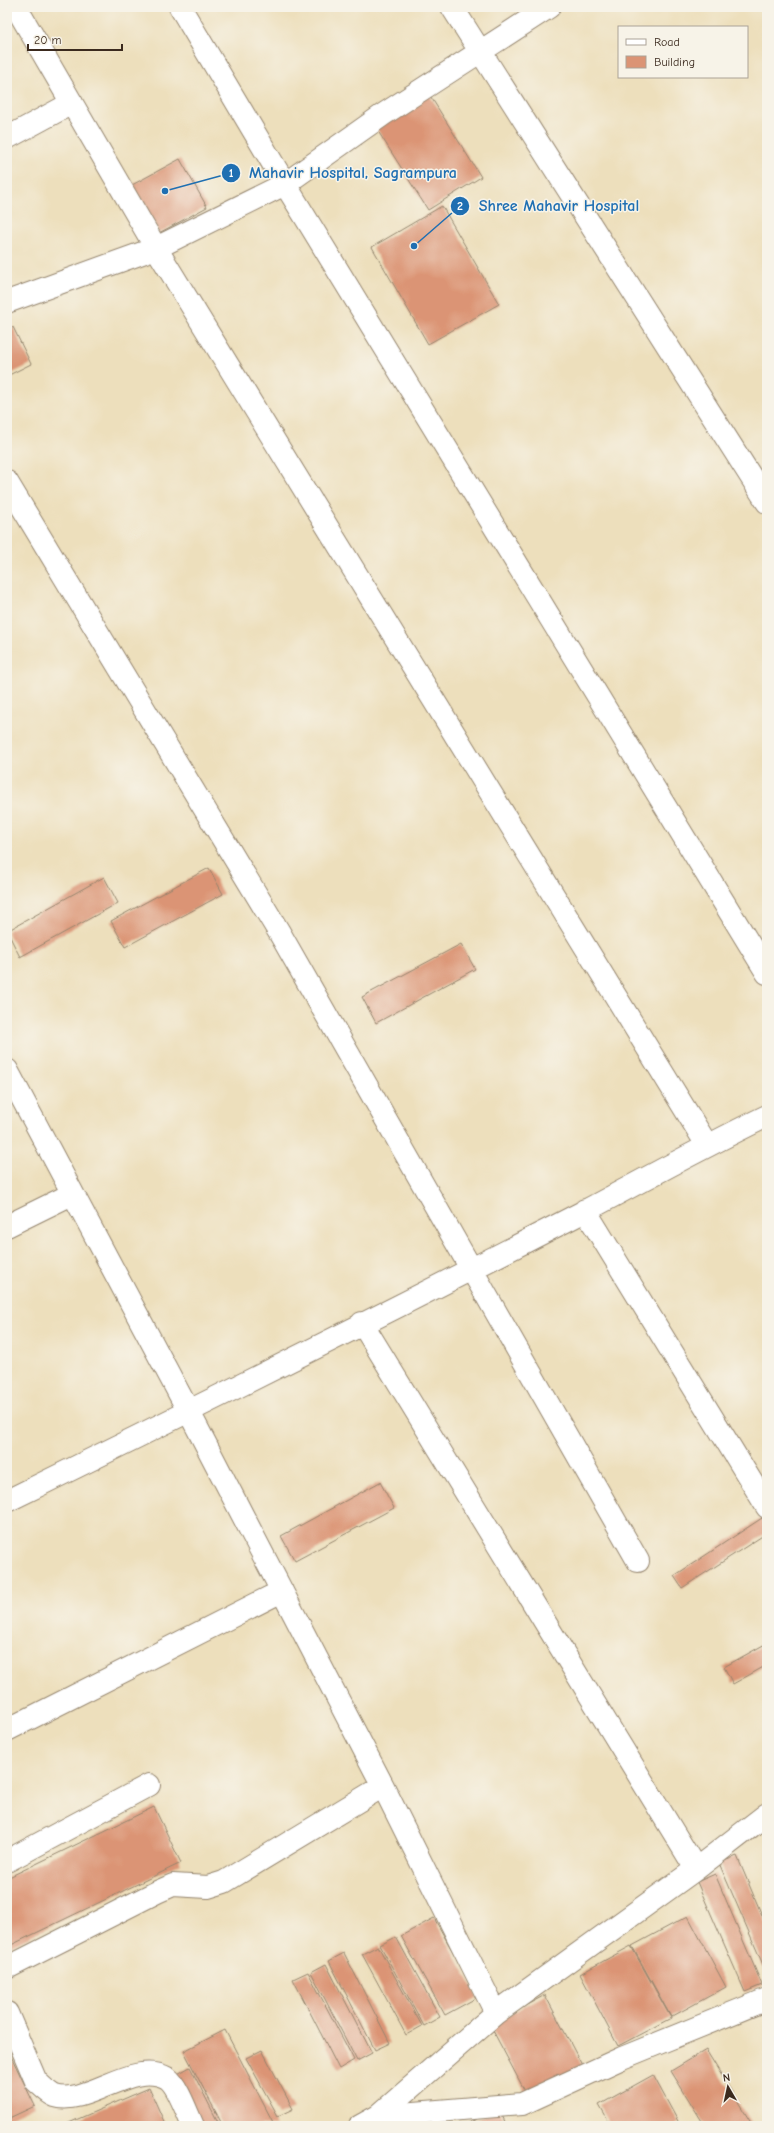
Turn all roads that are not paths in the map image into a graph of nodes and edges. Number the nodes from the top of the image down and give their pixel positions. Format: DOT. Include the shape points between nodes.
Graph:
graph roads {
  1 [pos="16,7"];
  2 [pos="180,7"];
  3 [pos="452,7"];
  4 [pos="549,7"];
  5 [pos="481,52"];
  6 [pos="72,103"];
  7 [pos="7,138"];
  8 [pos="285,184"];
  9 [pos="156,248"];
  10 [pos="7,302"];
  11 [pos="7,482"];
  12 [pos="767,502"];
  13 [pos="767,973"];
  14 [pos="7,1070"];
  15 [pos="13,1098"];
  16 [pos="767,1116"];
  17 [pos="707,1145"];
  18 [pos="72,1194"];
  19 [pos="585,1210"];
  20 [pos="7,1226"];
  21 [pos="471,1268"];
  22 [pos="362,1324"];
  23 [pos="189,1412"];
  24 [pos="7,1501"];
  25 [pos="767,1508"];
  26 [pos="638,1562"];
  27 [pos="282,1591"];
  28 [pos="7,1730"];
  29 [pos="149,1785"];
  30 [pos="383,1786"];
  31 [pos="767,1814"];
  32 [pos="7,1861"];
  33 [pos="696,1869"];
  34 [pos="7,1968"];
  35 [pos="767,1999"];
  36 [pos="7,2013"];
  37 [pos="496,2013"];
  38 [pos="374,2123"];
  39 [pos="193,2126"];
  1 -- 6 [label="street"];
  2 -- 8 [label="street"];
  3 -- 5 [label="street"];
  4 -- 5 [label="street"];
  5 -- 8 [label="street" via="384,114"];
  5 -- 12 [label="street"];
  6 -- 7 [label="street"];
  6 -- 9 [label="street"];
  8 -- 9 [label="street"];
  8 -- 13 [label="street"];
  9 -- 10 [label="street"];
  9 -- 17 [label="street"];
  11 -- 21 [label="street" via="279,932"];
  14 -- 15 [label="street"];
  15 -- 18 [label="street"];
  16 -- 17 [label="street"];
  17 -- 19 [label="street"];
  18 -- 20 [label="street"];
  18 -- 23 [label="street"];
  19 -- 21 [label="street"];
  19 -- 25 [label="street"];
  21 -- 22 [label="street"];
  21 -- 26 [label="street"];
  22 -- 23 [label="street"];
  22 -- 33 [label="street"];
  23 -- 24 [label="street"];
  23 -- 27 [label="street"];
  27 -- 28 [label="street"];
  27 -- 30 [label="street"];
  29 -- 32 [label="street"];
  30 -- 34 [label="street" via="224,1882 208,1887 173,1885"];
  30 -- 37 [label="street"];
  31 -- 33 [label="street"];
  33 -- 37 [label="street"];
  35 -- 38 [label="street" via="622,2058 522,2104"];
  36 -- 39 [label="street" via="36,2081 55,2096 70,2098 142,2073 155,2075 167,2078"];
  37 -- 38 [label="street"];
}
